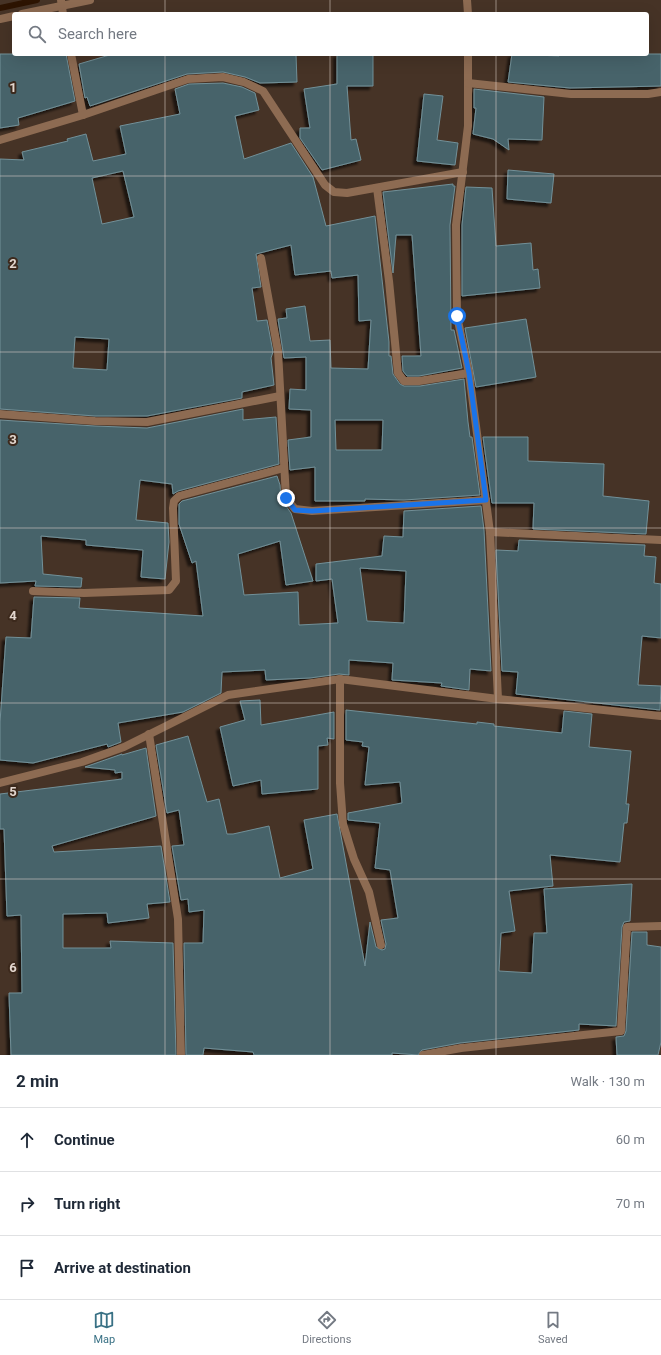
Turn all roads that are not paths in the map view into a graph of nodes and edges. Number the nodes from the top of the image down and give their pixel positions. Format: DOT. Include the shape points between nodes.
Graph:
graph roads {
  1 [pos="90,0"];
  2 [pos="467,0"];
  3 [pos="62,7"];
  4 [pos="33,12"];
  5 [pos="468,12"];
  6 [pos="12,16"];
  7 [pos="0,18"];
  8 [pos="71,56"];
  9 [pos="468,56"];
  10 [pos="468,83"];
  11 [pos="661,92"];
  12 [pos="83,115"];
  13 [pos="0,140"];
  14 [pos="463,172"];
  15 [pos="376,188"];
  16 [pos="261,258"];
  17 [pos="469,373"];
  18 [pos="280,396"];
  19 [pos="0,414"];
  20 [pos="284,468"];
  21 [pos="486,500"];
  22 [pos="490,532"];
  23 [pos="661,540"];
  24 [pos="33,591"];
  25 [pos="340,679"];
  26 [pos="498,699"];
  27 [pos="661,716"];
  28 [pos="149,734"];
  29 [pos="0,783"];
  30 [pos="661,926"];
  31 [pos="381,945"];
  32 [pos="181,1055"];
  33 [pos="423,1055"];
  1 -- 3 [label="street"];
  2 -- 5 [label="street"];
  3 -- 4 [label="street"];
  6 -- 7 [label="street"];
  8 -- 12 [label="street"];
  9 -- 10 [label="street"];
  10 -- 11 [label="street" via="571,94"];
  10 -- 14 [label="street" via="468,126"];
  12 -- 13 [label="street"];
  12 -- 15 [label="street" via="188,79 223,78 244,82 263,91 325,185 334,192 347,193"];
  14 -- 15 [label="street"];
  14 -- 17 [label="street" via="456,225 457,316"];
  15 -- 17 [label="street" via="398,373 404,381"];
  16 -- 18 [label="street" via="278,350"];
  17 -- 21 [label="street"];
  18 -- 19 [label="street" via="146,422"];
  18 -- 20 [label="street"];
  20 -- 21 [label="street" via="286,498 295,510"];
  20 -- 24 [label="street" via="179,496 174,501 176,581 169,590 84,593"];
  21 -- 22 [label="street"];
  22 -- 23 [label="street"];
  22 -- 26 [label="street"];
  25 -- 26 [label="street"];
  25 -- 28 [label="street" via="228,694"];
  25 -- 31 [label="street" via="340,783 343,824 354,859 369,892"];
  26 -- 27 [label="street"];
  28 -- 29 [label="street" via="82,762"];
  28 -- 32 [label="street" via="178,919"];
  30 -- 33 [label="street" via="628,927 621,1031 461,1048"];
}
